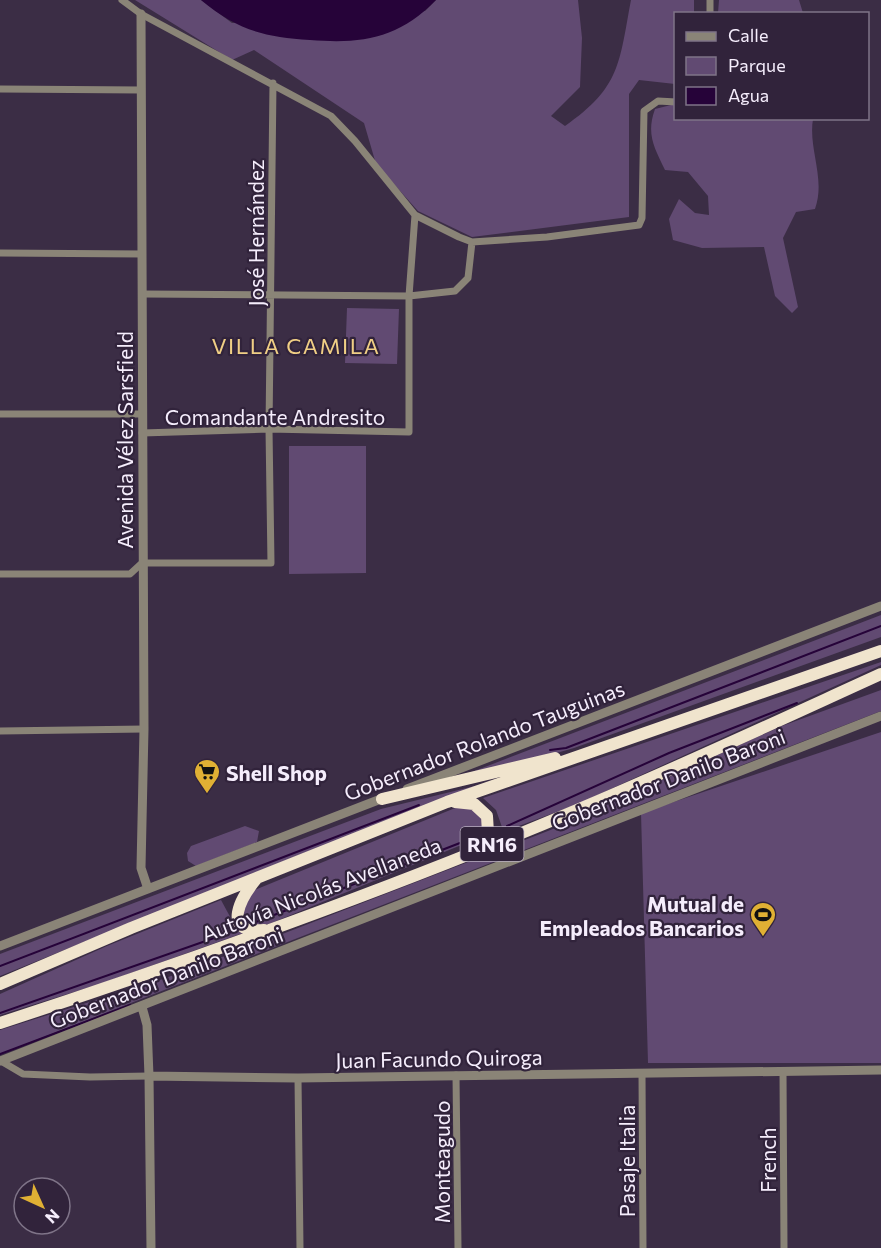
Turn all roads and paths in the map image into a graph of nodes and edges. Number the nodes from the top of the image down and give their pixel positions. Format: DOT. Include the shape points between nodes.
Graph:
graph roads {
  1 [pos="122,0"];
  2 [pos="141,14"];
  3 [pos="273,83"];
  4 [pos="0,89"];
  5 [pos="141,90"];
  6 [pos="674,102"];
  7 [pos="415,215"];
  8 [pos="472,242"];
  9 [pos="0,253"];
  10 [pos="142,254"];
  11 [pos="143,294"];
  12 [pos="409,296"];
  13 [pos="272,297"];
  14 [pos="0,414"];
  15 [pos="142,414"];
  16 [pos="268,429"];
  17 [pos="142,433"];
  18 [pos="142,563"];
  19 [pos="0,574"];
  20 [pos="881,606"];
  21 [pos="881,644"];
  22 [pos="881,651"];
  23 [pos="881,674"];
  24 [pos="881,679"];
  25 [pos="792,682"];
  26 [pos="835,695"];
  27 [pos="881,716"];
  28 [pos="144,729"];
  29 [pos="0,731"];
  30 [pos="614,742"];
  31 [pos="382,798"];
  32 [pos="447,802"];
  33 [pos="464,856"];
  34 [pos="258,877"];
  35 [pos="148,889"];
  36 [pos="274,928"];
  37 [pos="0,946"];
  38 [pos="0,984"];
  39 [pos="142,1007"];
  40 [pos="0,1023"];
  41 [pos="0,1061"];
  42 [pos="881,1070"];
  43 [pos="783,1071"];
  44 [pos="642,1073"];
  45 [pos="149,1076"];
  46 [pos="456,1076"];
  47 [pos="298,1078"];
  48 [pos="152,1248"];
  49 [pos="300,1248"];
  50 [pos="458,1248"];
  51 [pos="643,1248"];
  52 [pos="784,1248"];
  1 -- 2 [label="street"];
  2 -- 3 [label="street"];
  2 -- 5 [label="street, Avenida Vélez Sarsfield"];
  3 -- 7 [label="street" via="331,116"];
  3 -- 13 [label="street, José Hernández"];
  4 -- 5 [label="street"];
  5 -- 10 [label="street, Avenida Vélez Sarsfield"];
  6 -- 8 [label="street" via="658,101 644,111 639,225"];
  7 -- 8 [label="street"];
  7 -- 12 [label="street"];
  8 -- 12 [label="street" via="468,278 462,286 455,291"];
  9 -- 10 [label="street"];
  10 -- 11 [label="street, Avenida Vélez Sarsfield"];
  11 -- 13 [label="street"];
  11 -- 15 [label="street, Avenida Vélez Sarsfield"];
  12 -- 13 [label="street"];
  12 -- 16 [label="street, Comandante Andresito" via="409,432"];
  13 -- 16 [label="street, José Hernández"];
  14 -- 15 [label="street, Comandante Andresito"];
  15 -- 17 [label="street, Avenida Vélez Sarsfield"];
  16 -- 17 [label="street, Comandante Andresito"];
  16 -- 18 [label="street, José Hernández" via="271,562"];
  17 -- 18 [label="street, Avenida Vélez Sarsfield"];
  18 -- 19 [label="street" via="130,574"];
  18 -- 28 [label="street, Avenida Vélez Sarsfield"];
  20 -- 31 [label="street, Gobernador Rolando Tauguinas"];
  21 -- 25 [label="highway"];
  22 -- 25 [label="highway, Autovía Nicolás Avellaneda / RN16"];
  23 -- 26 [label="highway, Autovía Nicolás Avellaneda / RN16"];
  24 -- 26 [label="highway"];
  25 -- 30 [label="highway, Autovía Nicolás Avellaneda / RN16"];
  26 -- 33 [label="highway, Autovía Nicolás Avellaneda / RN16" via="578,810"];
  27 -- 39 [label="street, Gobernador Danilo Baroni"];
  28 -- 29 [label="street"];
  28 -- 35 [label="street, Avenida Vélez Sarsfield" via="141,868"];
  30 -- 31 [label="highway"];
  30 -- 32 [label="highway, Autovía Nicolás Avellaneda / RN16"];
  31 -- 35 [label="street, Gobernador Rolando Tauguinas"];
  32 -- 33 [label="highway" via="474,804 489,820 486,837"];
  32 -- 34 [label="highway, Autovía Nicolás Avellaneda / RN16"];
  33 -- 36 [label="highway, Autovía Nicolás Avellaneda / RN16"];
  34 -- 36 [label="highway" via="239,903 238,920 253,931"];
  34 -- 38 [label="highway, Autovía Nicolás Avellaneda / RN16"];
  35 -- 37 [label="street, Gobernador Rolando Tauguinas"];
  36 -- 40 [label="highway, Autovía Nicolás Avellaneda / RN16"];
  39 -- 41 [label="street, Gobernador Danilo Baroni"];
  39 -- 45 [label="street" via="147,1025"];
  41 -- 45 [label="street, Juan Facundo Quiroga" via="23,1074"];
  42 -- 43 [label="street, Juan Facundo Quiroga"];
  43 -- 44 [label="street, Juan Facundo Quiroga"];
  43 -- 52 [label="street, French"];
  44 -- 46 [label="street, Juan Facundo Quiroga"];
  44 -- 51 [label="street, Pasaje Italia"];
  45 -- 47 [label="street, Juan Facundo Quiroga"];
  45 -- 48 [label="street"];
  46 -- 47 [label="street, Juan Facundo Quiroga"];
  46 -- 50 [label="street, Monteagudo"];
  47 -- 49 [label="street"];
}
